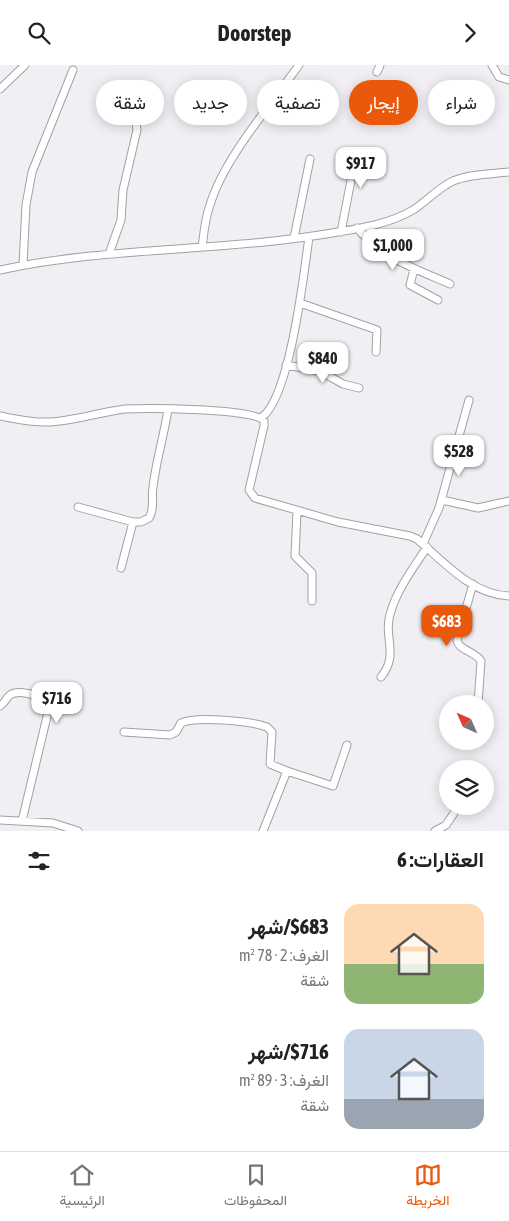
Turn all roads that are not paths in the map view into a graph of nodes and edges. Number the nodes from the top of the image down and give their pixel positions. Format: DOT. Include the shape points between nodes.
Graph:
graph roads {
  1 [pos="25,65"];
  2 [pos="299,65"];
  3 [pos="492,65"];
  4 [pos="73,70"];
  5 [pos="509,80"];
  6 [pos="0,89"];
  7 [pos="136,125"];
  8 [pos="310,159"];
  9 [pos="340,160"];
  10 [pos="509,172"];
  11 [pos="357,228"];
  12 [pos="341,232"];
  13 [pos="309,237"];
  14 [pos="294,238"];
  15 [pos="202,247"];
  16 [pos="109,254"];
  17 [pos="23,265"];
  18 [pos="414,269"];
  19 [pos="0,270"];
  20 [pos="450,284"];
  21 [pos="438,300"];
  22 [pos="300,303"];
  23 [pos="376,352"];
  24 [pos="286,365"];
  25 [pos="358,388"];
  26 [pos="469,400"];
  27 [pos="168,409"];
  28 [pos="0,417"];
  29 [pos="262,417"];
  30 [pos="442,500"];
  31 [pos="509,501"];
  32 [pos="78,507"];
  33 [pos="297,512"];
  34 [pos="133,522"];
  35 [pos="425,545"];
  36 [pos="121,568"];
  37 [pos="473,584"];
  38 [pos="509,596"];
  39 [pos="312,601"];
  40 [pos="381,677"];
  41 [pos="479,695"];
  42 [pos="0,707"];
  43 [pos="124,732"];
  44 [pos="347,745"];
  45 [pos="287,771"];
  46 [pos="453,815"];
  47 [pos="0,820"];
  48 [pos="22,821"];
  49 [pos="78,831"];
  50 [pos="263,831"];
  51 [pos="435,831"];
  1 -- 6 [label="street"];
  2 -- 15 [label="street" via="217,187 206,219"];
  3 -- 5 [label="street" via="499,77"];
  4 -- 17 [label="street" via="32,172 26,205"];
  7 -- 16 [label="street" via="123,189 121,220"];
  8 -- 14 [label="street"];
  9 -- 12 [label="street" via="353,170"];
  10 -- 11 [label="street" via="454,181 403,215"];
  11 -- 12 [label="street"];
  11 -- 18 [label="street" via="380,251"];
  12 -- 13 [label="street"];
  13 -- 14 [label="street"];
  13 -- 22 [label="street"];
  14 -- 15 [label="street"];
  15 -- 16 [label="street"];
  16 -- 17 [label="street"];
  17 -- 19 [label="street"];
  18 -- 20 [label="street"];
  18 -- 21 [label="street" via="410,285"];
  22 -- 23 [label="street" via="378,330"];
  22 -- 24 [label="street"];
  24 -- 25 [label="street" via="320,371"];
  24 -- 29 [label="street" via="272,408"];
  26 -- 30 [label="street"];
  27 -- 28 [label="street" via="126,409 46,422"];
  27 -- 29 [label="street" via="234,411"];
  27 -- 34 [label="street" via="152,490 152,514 146,521"];
  29 -- 33 [label="street" via="264,426 249,491 254,498"];
  30 -- 31 [label="street" via="478,508"];
  30 -- 35 [label="street"];
  32 -- 34 [label="street"];
  33 -- 35 [label="street" via="338,523 405,534"];
  33 -- 39 [label="street" via="295,556 312,573"];
  34 -- 36 [label="street"];
  35 -- 37 [label="street"];
  35 -- 40 [label="street" via="391,610 387,632 391,654"];
  37 -- 38 [label="street"];
  37 -- 41 [label="street" via="456,640 460,647 481,661"];
  42 -- 48 [label="street" via="17,692 46,699 50,704"];
  43 -- 45 [label="street" via="170,735 181,723 188,721 261,725 272,733 270,764"];
  44 -- 45 [label="street" via="334,785"];
  45 -- 50 [label="street"];
  46 -- 51 [label="street" via="446,825"];
  47 -- 48 [label="street"];
  48 -- 49 [label="street" via="53,823"];
}
